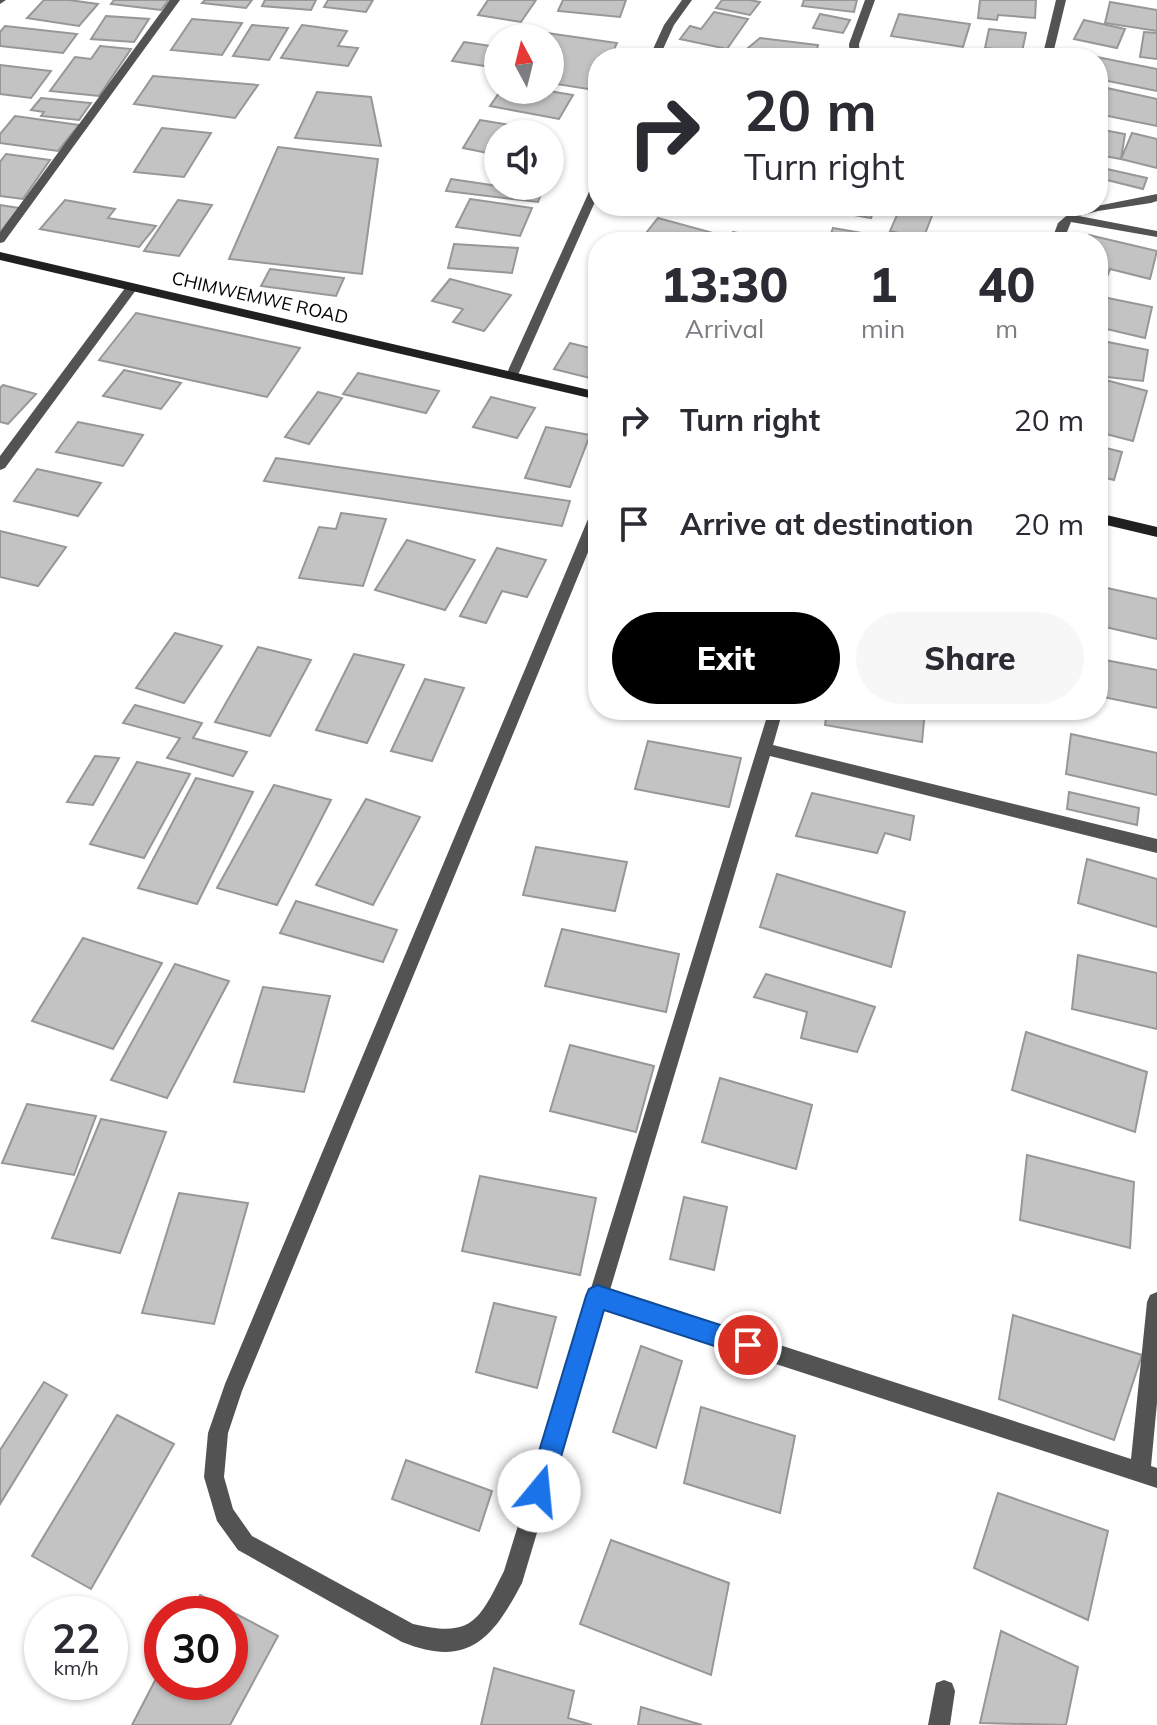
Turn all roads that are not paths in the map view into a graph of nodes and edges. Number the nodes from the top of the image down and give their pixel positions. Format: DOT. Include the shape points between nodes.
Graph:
graph roads {
  1 [pos="175,0"];
  2 [pos="687,0"];
  3 [pos="870,0"];
  4 [pos="1061,0"];
  5 [pos="659,48"];
  6 [pos="854,48"];
  7 [pos="1049,48"];
  8 [pos="1157,197"];
  9 [pos="588,205"];
  10 [pos="1108,208"];
  11 [pos="1069,217"];
  12 [pos="1062,232"];
  13 [pos="1157,234"];
  14 [pos="0,240"];
  15 [pos="0,256"];
  16 [pos="132,287"];
  17 [pos="512,375"];
  18 [pos="588,394"];
  19 [pos="0,465"];
  20 [pos="1108,520"];
  21 [pos="1157,532"];
  22 [pos="588,536"];
  23 [pos="773,720"];
  24 [pos="765,749"];
  25 [pos="1157,846"];
  26 [pos="597,1296"];
  27 [pos="1157,1302"];
  28 [pos="1148,1476"];
  29 [pos="944,1691"];
  30 [pos="939,1725"];
  1 -- 14 [label="street"];
  2 -- 5 [label="street"];
  3 -- 6 [label="street"];
  4 -- 7 [label="street"];
  8 -- 10 [label="street"];
  9 -- 17 [label="street"];
  11 -- 12 [label="street"];
  11 -- 13 [label="street"];
  15 -- 16 [label="main road, CHIMWEMWE ROAD"];
  16 -- 17 [label="main road, CHIMWEMWE ROAD"];
  16 -- 19 [label="street"];
  17 -- 18 [label="main road, CHIMWEMWE ROAD"];
  20 -- 21 [label="main road"];
  22 -- 26 [label="street" via="232,1391 218,1433 214,1477 224,1514 245,1543 410,1634 440,1643 468,1639 495,1613 514,1575"];
  23 -- 24 [label="street"];
  24 -- 25 [label="street"];
  24 -- 26 [label="street"];
  26 -- 28 [label="street"];
  27 -- 28 [label="street"];
  29 -- 30 [label="street"];
}
